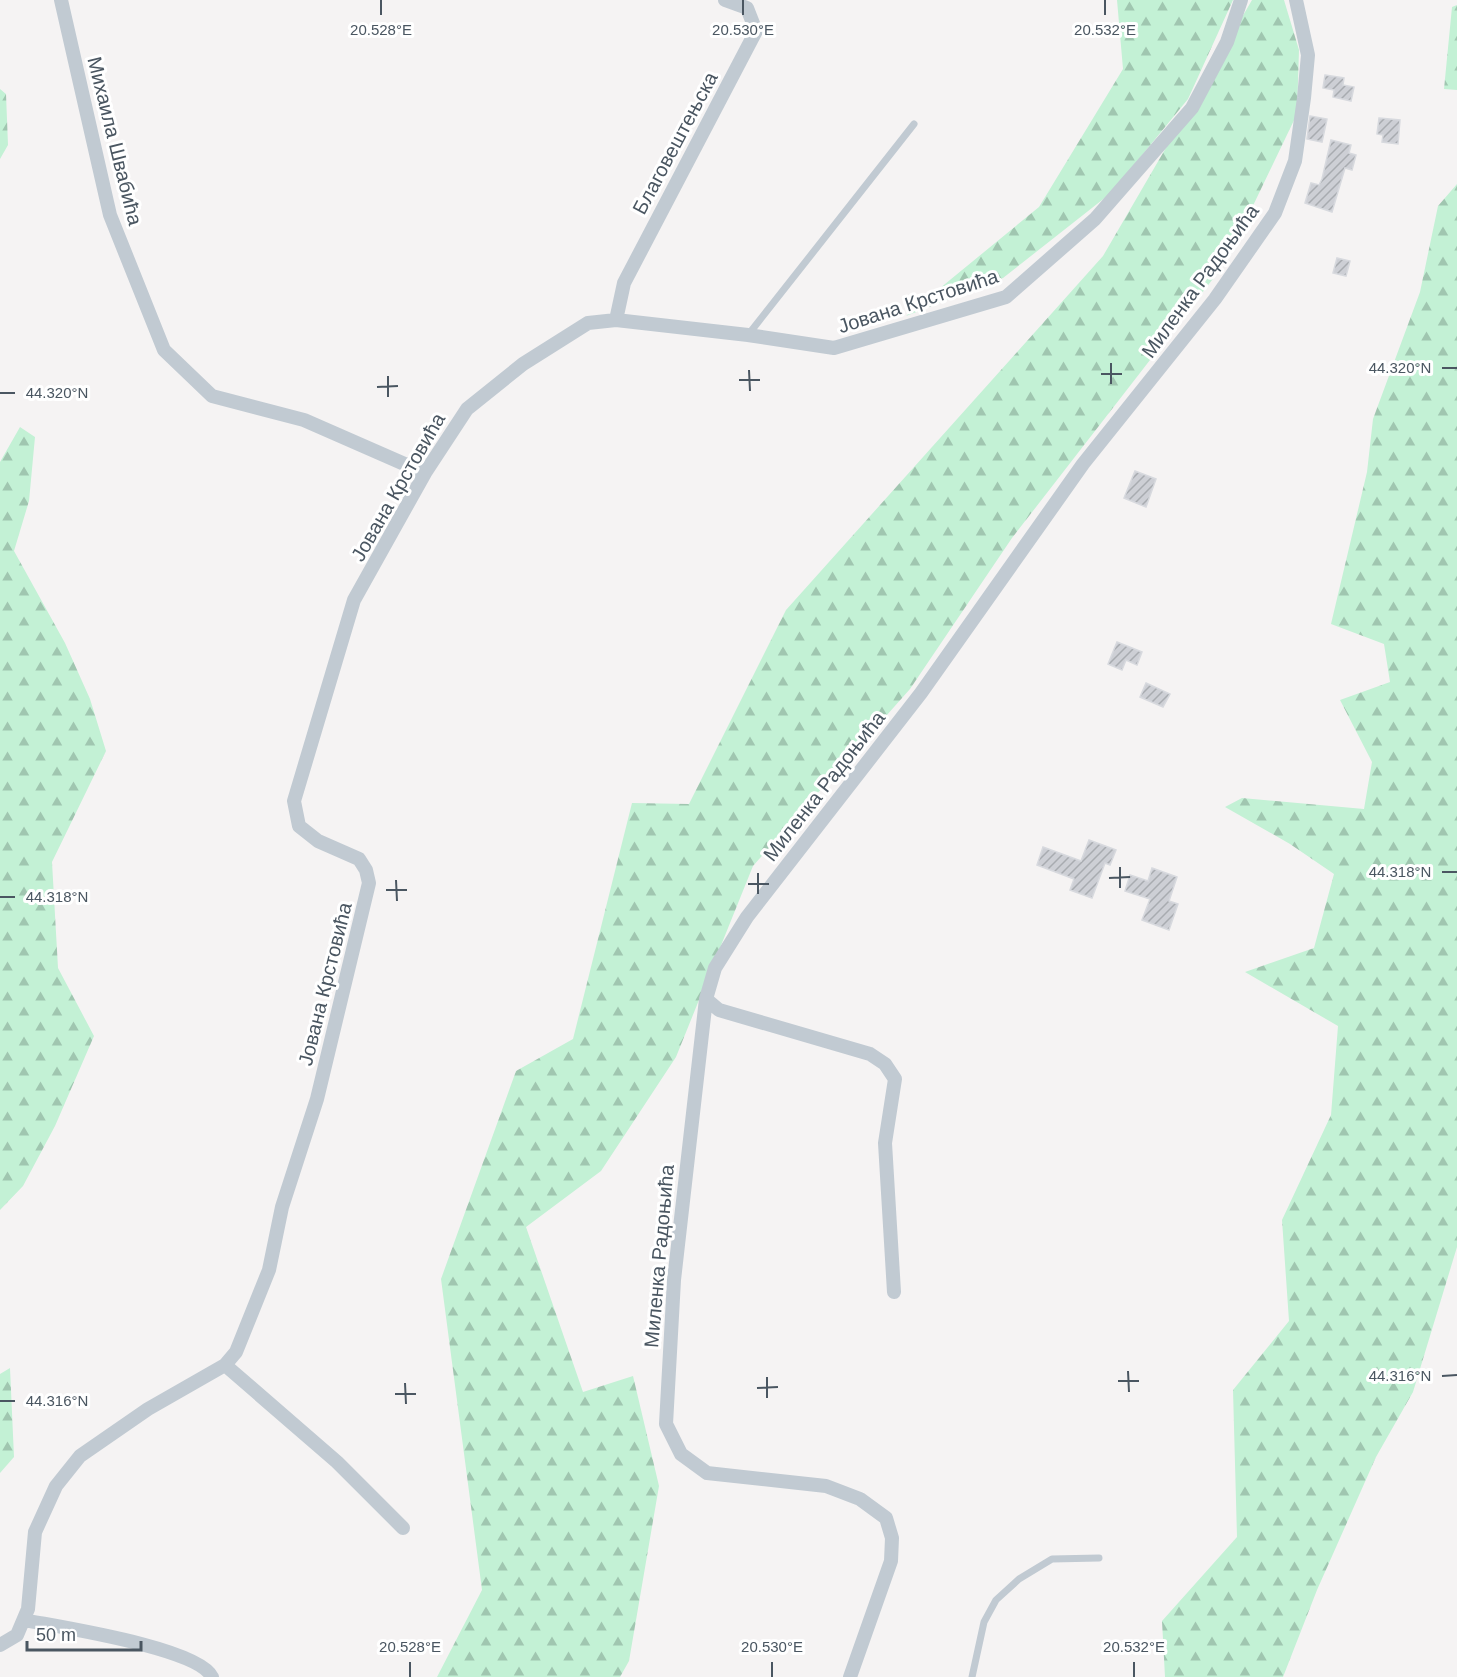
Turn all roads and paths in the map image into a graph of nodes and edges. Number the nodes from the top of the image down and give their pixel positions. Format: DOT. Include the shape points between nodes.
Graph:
graph roads {
  1 [pos="61,0"];
  2 [pos="725,0"];
  3 [pos="1241,0"];
  4 [pos="1296,0"];
  5 [pos="914,124"];
  6 [pos="616,320"];
  7 [pos="748,334"];
  8 [pos="425,473"];
  9 [pos="706,999"];
  10 [pos="894,1292"];
  11 [pos="225,1365"];
  12 [pos="403,1528"];
  13 [pos="1099,1558"];
  14 [pos="24,1620"];
  15 [pos="0,1645"];
  16 [pos="212,1677"];
  17 [pos="850,1677"];
  18 [pos="972,1677"];
  1 -- 8 [label="street, Михаила Швабића" via="110,215 164,350 212,396 304,420"];
  2 -- 6 [label="street, Благовештењска" via="747,8 756,31 624,283"];
  3 -- 7 [label="street, Јована Крстовића" via="1227,42 1192,108 1095,219 1006,297 834,348"];
  4 -- 9 [label="street, Миленка Радоњића" via="1308,55 1304,98 1295,161 1275,213 1215,299 1083,464 921,693 747,917 715,968"];
  5 -- 7 [label="lane"];
  6 -- 7 [label="street, Јована Крстовића"];
  6 -- 8 [label="street, Јована Крстовића" via="588,323 523,364 467,409"];
  8 -- 11 [label="street, Јована Крстовића" via="354,600 294,801 299,826 318,841 359,859 369,883 322,1077 282,1207 269,1270 236,1352"];
  9 -- 10 [label="street" via="719,1010 870,1054 885,1064 895,1079 885,1143"];
  9 -- 17 [label="street, Миленка Радоњића" via="674,1280 666,1424 681,1455 707,1473 826,1486 860,1499 886,1518 892,1539 891,1562"];
  11 -- 12 [label="street" via="337,1462"];
  11 -- 14 [label="street, Јована Крстовића" via="148,1409 80,1456 56,1486 35,1532"];
  13 -- 18 [label="lane" via="1052,1559 1019,1579 996,1600 984,1622"];
  14 -- 15 [label="street, Јована Крстовића" via="17,1635"];
  14 -- 16 [label="street" via="183,1657 207,1667"];
}
